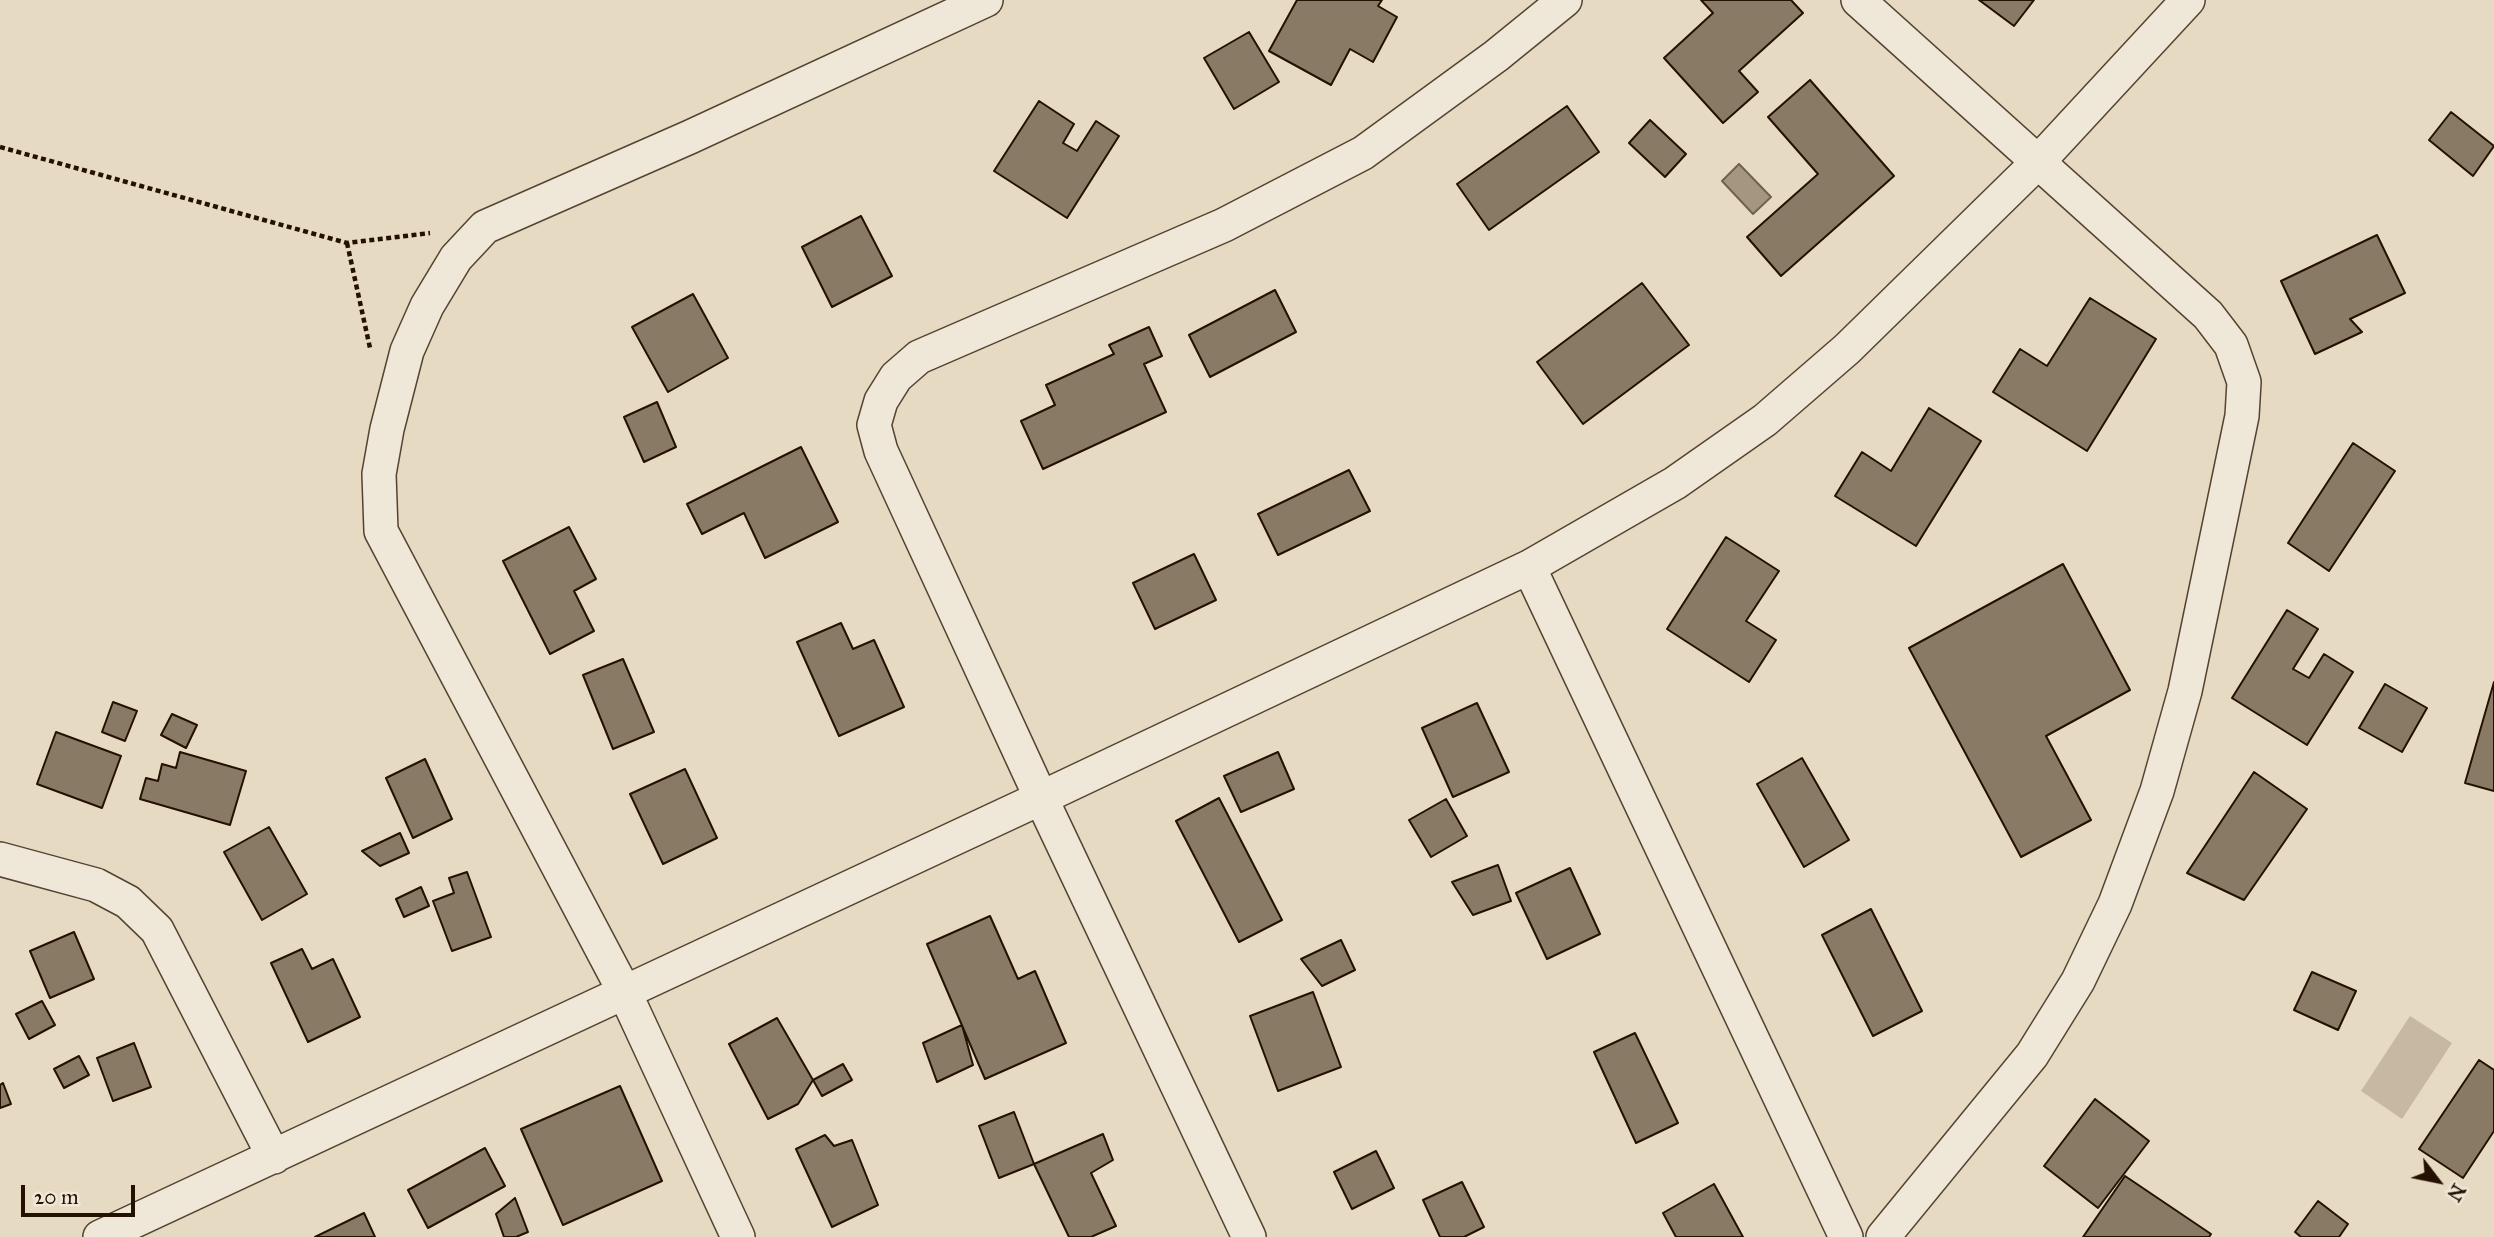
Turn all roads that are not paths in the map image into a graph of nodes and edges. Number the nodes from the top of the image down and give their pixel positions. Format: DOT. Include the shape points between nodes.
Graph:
graph roads {
  1 [pos="986,0"];
  2 [pos="1565,0"];
  3 [pos="1858,0"];
  4 [pos="2188,0"];
  5 [pos="2038,162"];
  6 [pos="1529,567"];
  7 [pos="1041,798"];
  8 [pos="0,859"];
  9 [pos="624,991"];
  10 [pos="274,1157"];
  11 [pos="100,1237"];
  12 [pos="738,1237"];
  13 [pos="1250,1237"];
  14 [pos="1846,1237"];
  15 [pos="1883,1237"];
  1 -- 9 [label="street" via="485,227 456,258 407,351 379,474 381,531"];
  2 -- 7 [label="street" via="1363,153 1224,225 919,357 896,377 881,401 874,425 881,451"];
  3 -- 5 [label="street"];
  4 -- 5 [label="street"];
  5 -- 6 [label="street" via="1847,349 1765,420 1675,484"];
  5 -- 15 [label="street" via="2208,315 2231,345 2244,382 2242,416 2185,691 2157,791 2115,904 2078,981 2032,1055"];
  6 -- 7 [label="street"];
  6 -- 14 [label="street"];
  7 -- 9 [label="street"];
  7 -- 13 [label="street"];
  8 -- 10 [label="street" via="96,885 128,902 157,930"];
  9 -- 10 [label="street"];
  9 -- 12 [label="street"];
  10 -- 11 [label="street"];
}
